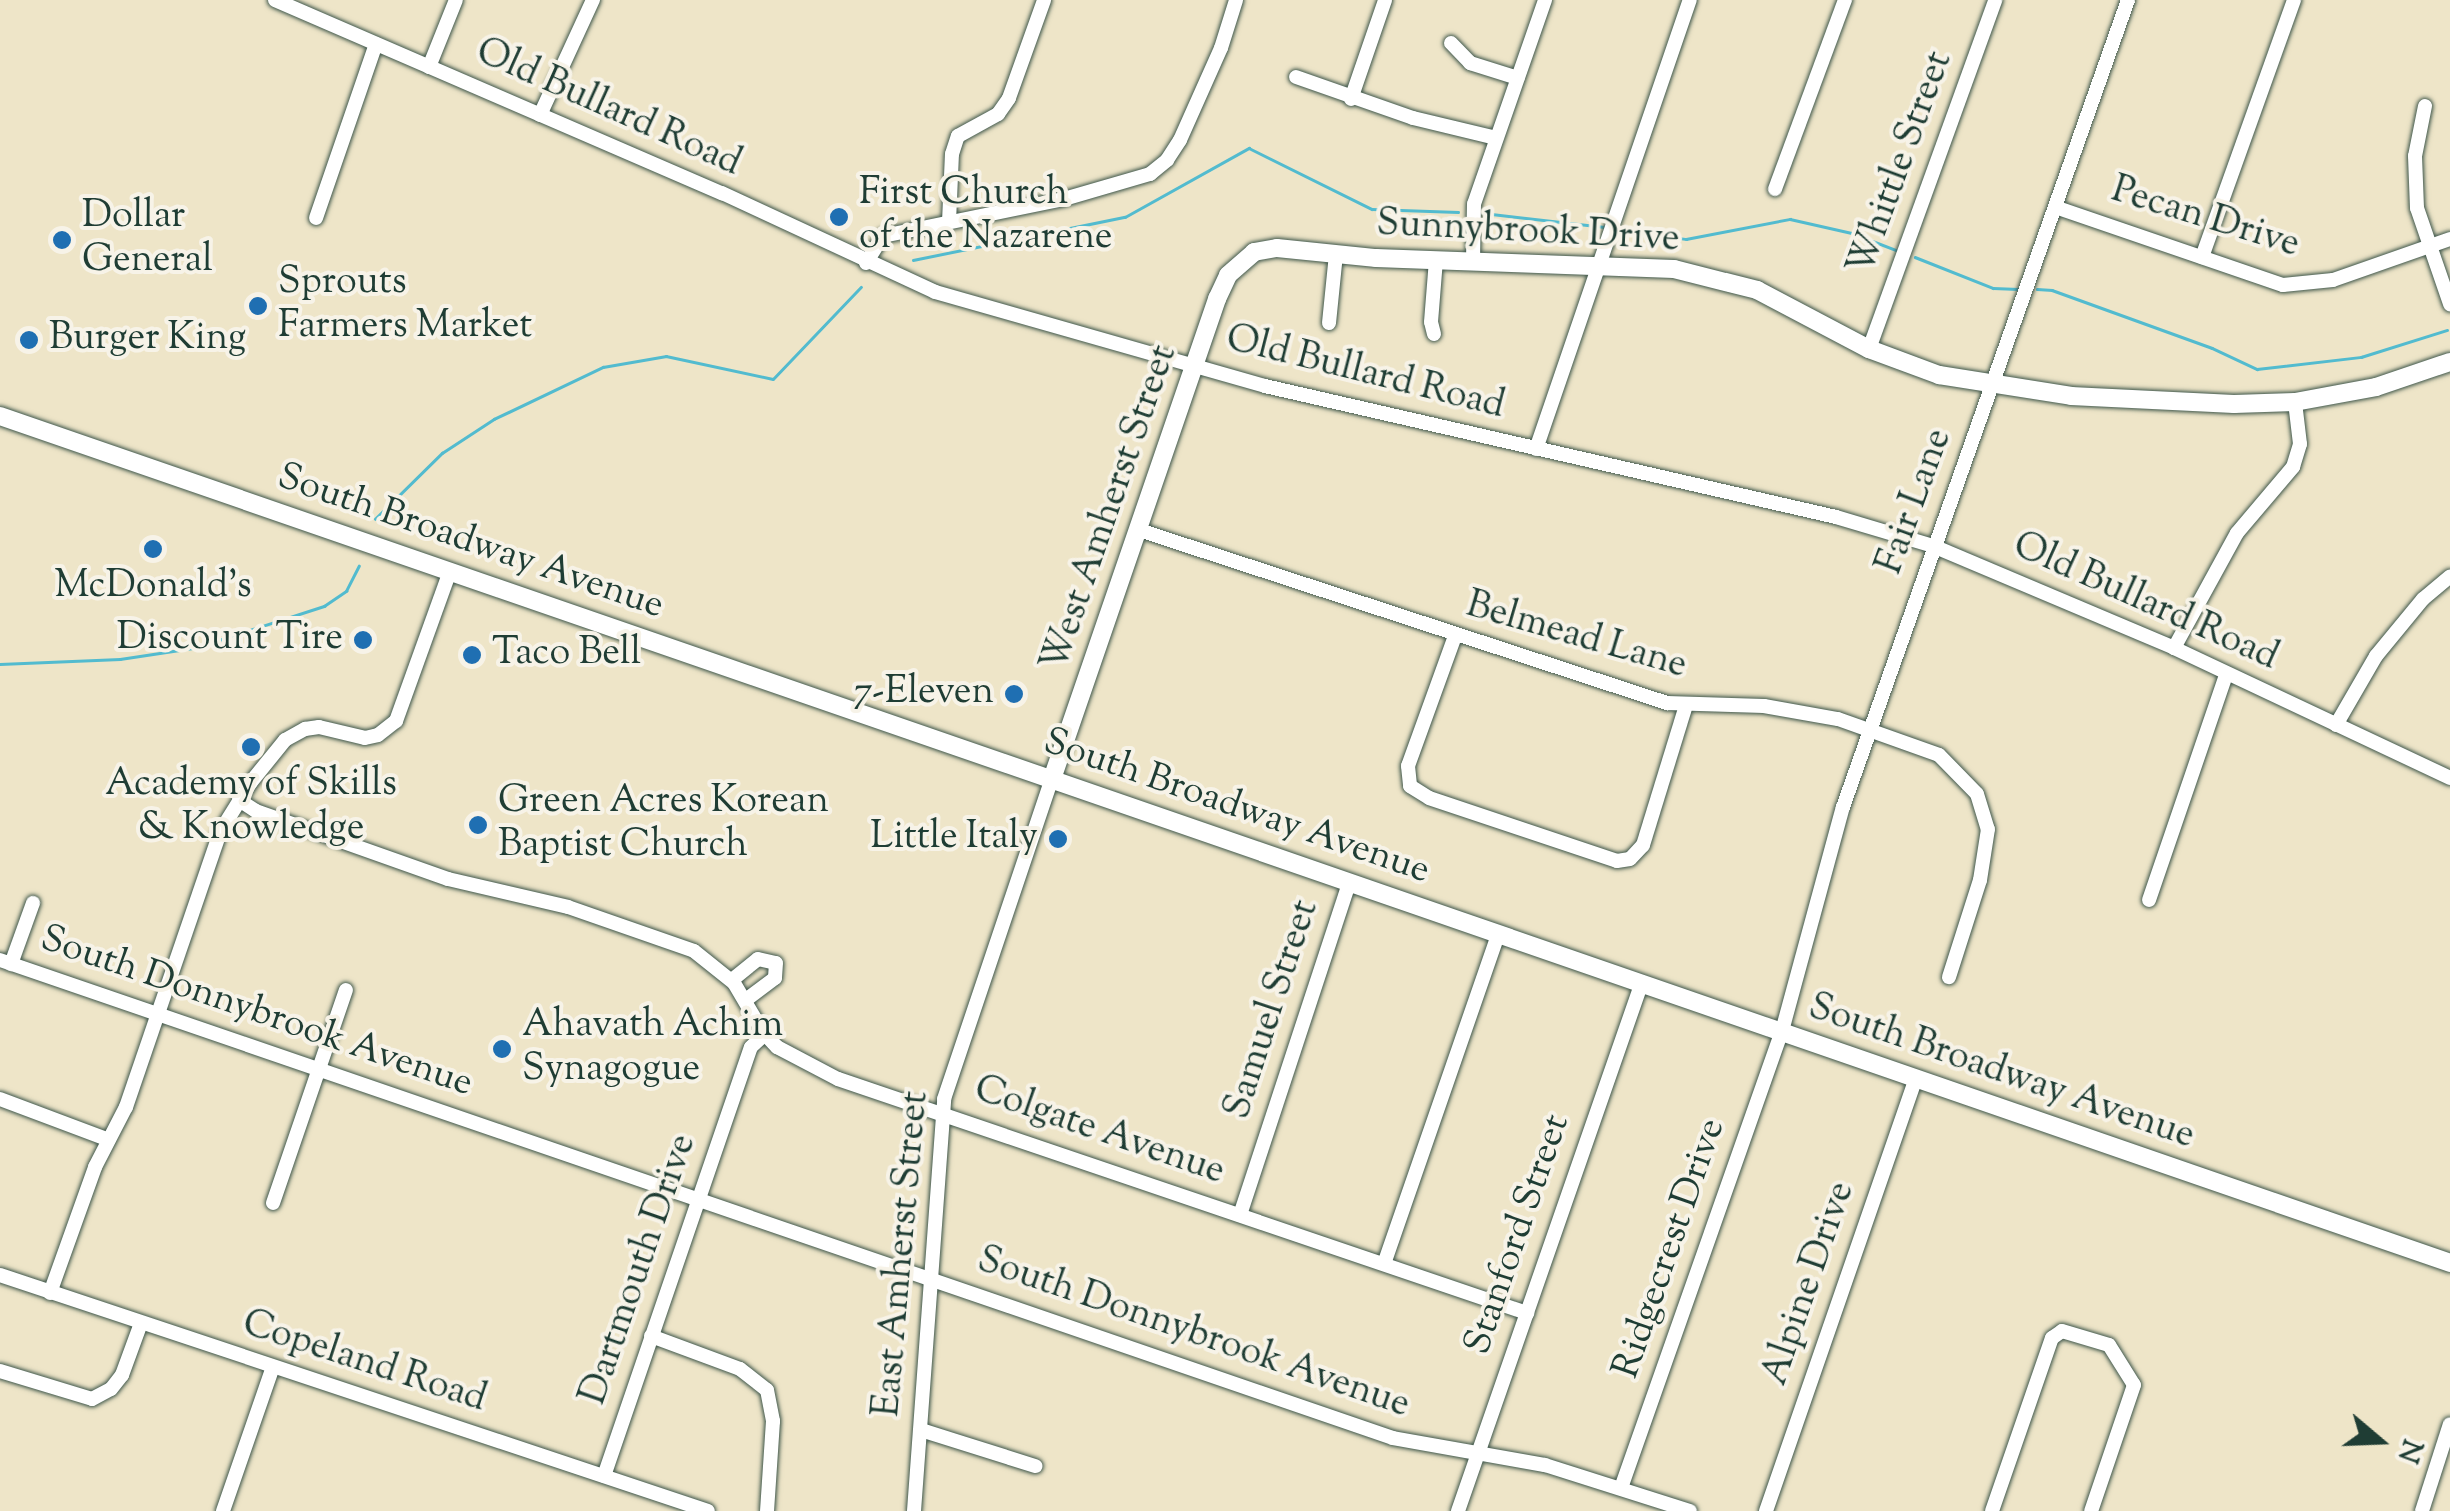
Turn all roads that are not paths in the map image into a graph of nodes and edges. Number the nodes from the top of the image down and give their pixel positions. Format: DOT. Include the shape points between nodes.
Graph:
graph roads {
  1 [pos="275,0"];
  2 [pos="456,0"];
  3 [pos="593,0"];
  4 [pos="1044,0"];
  5 [pos="1236,0"];
  6 [pos="1385,0"];
  7 [pos="1544,0"];
  8 [pos="1690,0"];
  9 [pos="1846,0"];
  10 [pos="1995,0"];
  11 [pos="2128,0"];
  12 [pos="2294,0"];
  13 [pos="1451,43"];
  14 [pos="376,44"];
  15 [pos="430,66"];
  16 [pos="1296,77"];
  17 [pos="1518,78"];
  18 [pos="1351,98"];
  19 [pos="2425,106"];
  20 [pos="540,115"];
  21 [pos="1496,138"];
  22 [pos="1775,189"];
  23 [pos="2055,207"];
  24 [pos="316,218"];
  25 [pos="949,222"];
  26 [pos="2450,239"];
  27 [pos="2432,245"];
  28 [pos="1336,254"];
  29 [pos="2202,258"];
  30 [pos="1436,260"];
  31 [pos="1473,261"];
  32 [pos="866,262"];
  33 [pos="1240,264"];
  34 [pos="1600,264"];
  35 [pos="2450,304"];
  36 [pos="1329,323"];
  37 [pos="1434,334"];
  38 [pos="1869,349"];
  39 [pos="2450,362"];
  40 [pos="1194,366"];
  41 [pos="1992,385"];
  42 [pos="2295,402"];
  43 [pos="0,416"];
  44 [pos="1536,449"];
  45 [pos="1139,530"];
  46 [pos="1933,546"];
  47 [pos="450,571"];
  48 [pos="2450,576"];
  49 [pos="1455,636"];
  50 [pos="2174,648"];
  51 [pos="2226,675"];
  52 [pos="1686,705"];
  53 [pos="2336,725"];
  54 [pos="1871,730"];
  55 [pos="2450,778"];
  56 [pos="1052,779"];
  57 [pos="239,800"];
  58 [pos="1349,882"];
  59 [pos="2149,900"];
  60 [pos="33,904"];
  61 [pos="1498,934"];
  62 [pos="6,962"];
  63 [pos="1949,978"];
  64 [pos="732,980"];
  65 [pos="1642,982"];
  66 [pos="346,990"];
  67 [pos="746,1000"];
  68 [pos="159,1014"];
  69 [pos="1782,1031"];
  70 [pos="764,1034"];
  71 [pos="318,1068"];
  72 [pos="1916,1078"];
  73 [pos="0,1099"];
  74 [pos="942,1112"];
  75 [pos="110,1140"];
  76 [pos="698,1200"];
  77 [pos="273,1203"];
  78 [pos="1240,1216"];
  79 [pos="2450,1263"];
  80 [pos="1384,1264"];
  81 [pos="0,1275"];
  82 [pos="930,1280"];
  83 [pos="50,1292"];
  84 [pos="1527,1312"];
  85 [pos="142,1323"];
  86 [pos="651,1336"];
  87 [pos="272,1367"];
  88 [pos="0,1372"];
  89 [pos="2450,1424"];
  90 [pos="920,1430"];
  91 [pos="1478,1455"];
  92 [pos="1034,1466"];
  93 [pos="604,1476"];
  94 [pos="1621,1488"];
  95 [pos="223,1511"];
  96 [pos="708,1511"];
  97 [pos="767,1511"];
  98 [pos="914,1511"];
  99 [pos="1458,1511"];
  100 [pos="1690,1511"];
  101 [pos="1766,1511"];
  102 [pos="1992,1511"];
  103 [pos="2091,1511"];
  104 [pos="2422,1511"];
  1 -- 14 [label="street, Old Bullard Road"];
  2 -- 15 [label="street"];
  3 -- 20 [label="street"];
  4 -- 25 [label="street" via="1009,98 998,114 958,136"];
  5 -- 25 [label="street" via="1180,140 1150,174"];
  6 -- 18 [label="street"];
  7 -- 17 [label="street"];
  8 -- 34 [label="street"];
  9 -- 22 [label="street"];
  10 -- 38 [label="street, Whittle Street"];
  11 -- 23 [label="street, Fair Lane"];
  12 -- 29 [label="street"];
  13 -- 17 [label="street" via="1470,63"];
  14 -- 15 [label="street, Old Bullard Road"];
  14 -- 24 [label="street"];
  15 -- 20 [label="street, Old Bullard Road"];
  16 -- 18 [label="street"];
  17 -- 21 [label="street"];
  18 -- 21 [label="street"];
  19 -- 27 [label="street" via="2414,184"];
  20 -- 32 [label="street, Old Bullard Road"];
  21 -- 31 [label="street" via="1474,204"];
  23 -- 29 [label="street, Pecan Drive"];
  23 -- 41 [label="street, Fair Lane"];
  25 -- 32 [label="street" via="883,236"];
  26 -- 27 [label="street, Pecan Drive"];
  27 -- 29 [label="street, Pecan Drive" via="2303,284 2283,285"];
  27 -- 35 [label="street"];
  28 -- 30 [label="main road, Sunnybrook Drive"];
  28 -- 33 [label="main road, Sunnybrook Drive" via="1276,248 1254,252"];
  28 -- 36 [label="street"];
  30 -- 31 [label="main road, Sunnybrook Drive"];
  30 -- 37 [label="street"];
  31 -- 34 [label="main road, Sunnybrook Drive"];
  32 -- 40 [label="street, Old Bullard Road" via="935,292"];
  33 -- 40 [label="main road, West Amherst Street" via="1222,288"];
  34 -- 38 [label="main road, Sunnybrook Drive" via="1674,269 1757,290"];
  34 -- 44 [label="street"];
  38 -- 41 [label="main road, Sunnybrook Drive" via="1939,375"];
  39 -- 42 [label="main road, Sunnybrook Drive" via="2376,387"];
  40 -- 44 [label="street, Old Bullard Road"];
  40 -- 45 [label="main road, West Amherst Street"];
  41 -- 42 [label="main road, Sunnybrook Drive" via="2094,398"];
  41 -- 46 [label="street, Fair Lane"];
  42 -- 50 [label="street" via="2300,444 2293,467 2237,532"];
  43 -- 47 [label="main road, South Broadway Avenue"];
  44 -- 46 [label="street, Old Bullard Road" via="1836,517"];
  45 -- 49 [label="street, Belmead Lane"];
  45 -- 56 [label="main road, West Amherst Street"];
  46 -- 50 [label="street, Old Bullard Road"];
  46 -- 54 [label="street, Fair Lane"];
  47 -- 56 [label="main road, South Broadway Avenue"];
  47 -- 57 [label="street" via="389,729 365,738 305,728 279,746"];
  48 -- 53 [label="street" via="2376,656"];
  49 -- 52 [label="street, Belmead Lane"];
  49 -- 52 [label="street" via="1408,766 1410,786 1617,860 1630,858 1642,844"];
  50 -- 51 [label="street, Old Bullard Road"];
  51 -- 53 [label="street, Old Bullard Road"];
  51 -- 59 [label="street"];
  52 -- 54 [label="street, Belmead Lane" via="1764,706"];
  53 -- 55 [label="street, Old Bullard Road"];
  54 -- 63 [label="street, Belmead Lane" via="1940,755 1966,778 1984,811 1988,847"];
  54 -- 69 [label="street, Fair Lane" via="1835,833"];
  56 -- 58 [label="main road, South Broadway Avenue"];
  56 -- 74 [label="street, East Amherst Street"];
  57 -- 64 [label="street, Colgate Avenue" via="448,879 568,907 679,945"];
  57 -- 68 [label="street" via="211,856"];
  58 -- 61 [label="main road, South Broadway Avenue"];
  58 -- 78 [label="street, Samuel Street"];
  60 -- 62 [label="street"];
  61 -- 65 [label="main road, South Broadway Avenue"];
  61 -- 80 [label="street"];
  62 -- 68 [label="street, South Donnybrook Avenue"];
  64 -- 67 [label="street, Colgate Avenue"];
  64 -- 67 [label="street" via="758,959 776,963 775,978"];
  65 -- 69 [label="main road, South Broadway Avenue"];
  65 -- 84 [label="street, Stanford Street"];
  66 -- 71 [label="street"];
  67 -- 70 [label="street, Colgate Avenue"];
  68 -- 71 [label="street, South Donnybrook Avenue"];
  68 -- 75 [label="street"];
  69 -- 72 [label="main road, South Broadway Avenue"];
  69 -- 94 [label="street, Ridgecrest Drive"];
  70 -- 74 [label="street, Colgate Avenue" via="810,1067"];
  70 -- 76 [label="street, Dartmouth Drive" via="751,1047"];
  71 -- 76 [label="street, South Donnybrook Avenue"];
  71 -- 77 [label="street"];
  72 -- 79 [label="main road, South Broadway Avenue"];
  72 -- 101 [label="street, Alpine Drive"];
  73 -- 75 [label="street"];
  74 -- 78 [label="street, Colgate Avenue"];
  74 -- 82 [label="street, East Amherst Street"];
  75 -- 83 [label="street"];
  76 -- 82 [label="street, South Donnybrook Avenue"];
  76 -- 86 [label="street, Dartmouth Drive"];
  78 -- 80 [label="street, Colgate Avenue"];
  80 -- 84 [label="street, Colgate Avenue"];
  81 -- 83 [label="street, Copeland Road"];
  82 -- 90 [label="street, East Amherst Street"];
  82 -- 91 [label="street, South Donnybrook Avenue" via="1394,1438"];
  83 -- 85 [label="street, Copeland Road"];
  84 -- 91 [label="street, Stanford Street"];
  85 -- 87 [label="street, Copeland Road"];
  85 -- 88 [label="street" via="122,1375 92,1400"];
  86 -- 93 [label="street, Dartmouth Drive"];
  86 -- 97 [label="street" via="740,1369 767,1390 773,1420"];
  87 -- 93 [label="street, Copeland Road"];
  87 -- 95 [label="street"];
  89 -- 104 [label="street"];
  90 -- 92 [label="street"];
  90 -- 98 [label="street, East Amherst Street"];
  91 -- 94 [label="street, South Donnybrook Avenue" via="1545,1465"];
  91 -- 99 [label="street, Stanford Street"];
  93 -- 96 [label="street, Copeland Road"];
  94 -- 100 [label="street, South Donnybrook Avenue"];
  102 -- 103 [label="street" via="2052,1338 2062,1331 2109,1345 2134,1384"];
}
